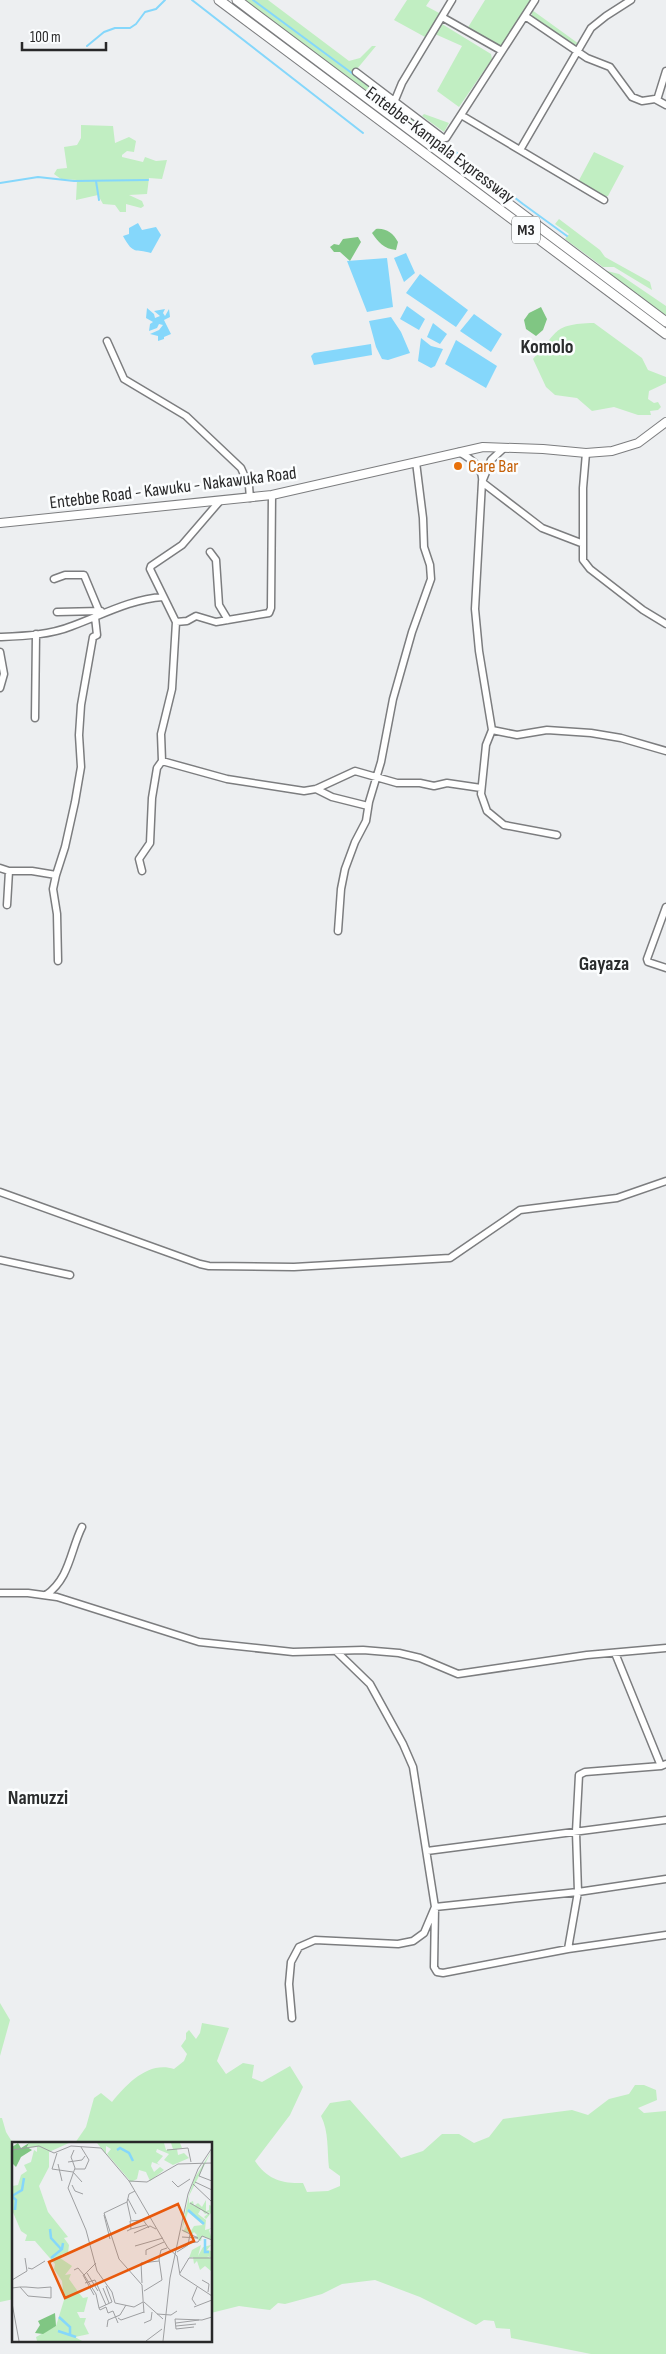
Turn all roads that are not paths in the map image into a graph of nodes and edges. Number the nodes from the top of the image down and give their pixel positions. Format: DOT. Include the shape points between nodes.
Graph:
graph roads {
  1 [pos="219,0"];
  2 [pos="236,0"];
  3 [pos="452,0"];
  4 [pos="535,0"];
  5 [pos="631,0"];
  6 [pos="525,16"];
  7 [pos="442,17"];
  8 [pos="502,51"];
  9 [pos="576,51"];
  10 [pos="666,71"];
  11 [pos="356,72"];
  12 [pos="395,100"];
  13 [pos="657,100"];
  14 [pos="666,105"];
  15 [pos="461,115"];
  16 [pos="520,150"];
  17 [pos="604,200"];
  18 [pos="666,322"];
  19 [pos="666,334"];
  20 [pos="108,341"];
  21 [pos="666,422"];
  22 [pos="504,448"];
  23 [pos="459,452"];
  24 [pos="586,454"];
  25 [pos="416,462"];
  26 [pos="482,482"];
  27 [pos="272,495"];
  28 [pos="250,498"];
  29 [pos="219,502"];
  30 [pos="0,524"];
  31 [pos="581,542"];
  32 [pos="210,552"];
  33 [pos="54,579"];
  34 [pos="163,596"];
  35 [pos="57,612"];
  36 [pos="100,613"];
  37 [pos="228,620"];
  38 [pos="176,622"];
  39 [pos="666,624"];
  40 [pos="36,634"];
  41 [pos="0,637"];
  42 [pos="0,652"];
  43 [pos="0,688"];
  44 [pos="35,718"];
  45 [pos="492,730"];
  46 [pos="666,752"];
  47 [pos="162,761"];
  48 [pos="376,776"];
  49 [pos="480,788"];
  50 [pos="316,789"];
  51 [pos="368,806"];
  52 [pos="557,835"];
  53 [pos="0,868"];
  54 [pos="9,871"];
  55 [pos="142,871"];
  56 [pos="56,875"];
  57 [pos="7,905"];
  58 [pos="666,907"];
  59 [pos="338,931"];
  60 [pos="58,961"];
  61 [pos="666,968"];
  62 [pos="666,1181"];
  63 [pos="0,1192"];
  64 [pos="0,1260"];
  65 [pos="70,1275"];
  66 [pos="82,1527"];
  67 [pos="0,1593"];
  68 [pos="46,1595"];
  69 [pos="666,1648"];
  70 [pos="337,1652"];
  71 [pos="615,1653"];
  72 [pos="664,1765"];
  73 [pos="666,1820"];
  74 [pos="576,1832"];
  75 [pos="427,1850"];
  76 [pos="666,1879"];
  77 [pos="578,1892"];
  78 [pos="435,1908"];
  79 [pos="666,1935"];
  80 [pos="568,1949"];
  81 [pos="292,2018"];
  1 -- 19 [label="highway, Entebbe-Kampala Expressway / M3"];
  2 -- 18 [label="highway, Entebbe-Kampala Expressway / M3"];
  3 -- 7 [label="street"];
  4 -- 6 [label="street"];
  5 -- 9 [label="street" via="595,24"];
  6 -- 8 [label="street"];
  6 -- 9 [label="street"];
  7 -- 8 [label="street"];
  7 -- 12 [label="street"];
  8 -- 15 [label="street"];
  9 -- 13 [label="street" via="612,68 632,97 642,101"];
  9 -- 16 [label="street"];
  10 -- 13 [label="street"];
  11 -- 12 [label="street"];
  12 -- 15 [label="street" via="444,138"];
  13 -- 14 [label="street"];
  15 -- 16 [label="street"];
  16 -- 17 [label="street"];
  20 -- 28 [label="street" via="124,380 186,416 241,468"];
  21 -- 24 [label="main road, Entebbe Road - Kawuku - Nakawuka Road" via="630,446 612,452"];
  22 -- 23 [label="main road, Entebbe Road - Kawuku - Nakawuka Road" via="483,447"];
  22 -- 24 [label="main road, Entebbe Road - Kawuku - Nakawuka Road"];
  22 -- 26 [label="street" via="491,460"];
  23 -- 25 [label="main road, Entebbe Road - Kawuku - Nakawuka Road"];
  23 -- 26 [label="street" via="476,465 483,477"];
  24 -- 31 [label="street"];
  25 -- 27 [label="main road, Entebbe Road - Kawuku - Nakawuka Road"];
  25 -- 48 [label="street" via="430,579 402,667"];
  26 -- 31 [label="street" via="537,525"];
  26 -- 45 [label="street" via="475,609 478,651"];
  27 -- 28 [label="main road, Entebbe Road - Kawuku - Nakawuka Road"];
  27 -- 37 [label="street" via="271,611 267,615"];
  28 -- 29 [label="main road, Entebbe Road - Kawuku - Nakawuka Road"];
  29 -- 30 [label="main road, Entebbe Road - Kawuku - Nakawuka Road"];
  29 -- 34 [label="street" via="182,545 151,566 150,572"];
  31 -- 39 [label="street" via="582,560 586,565"];
  32 -- 37 [label="street" via="216,560 219,605"];
  33 -- 36 [label="street" via="66,575 84,576"];
  34 -- 36 [label="street"];
  34 -- 38 [label="street"];
  35 -- 36 [label="street"];
  36 -- 40 [label="street" via="71,627"];
  36 -- 56 [label="street" via="97,635 93,636 91,644 81,705 81,767 69,831"];
  37 -- 38 [label="street" via="216,622 196,616"];
  38 -- 47 [label="street" via="172,689 161,734"];
  40 -- 41 [label="street"];
  40 -- 44 [label="street"];
  42 -- 43 [label="street" via="4,674"];
  45 -- 46 [label="street" via="517,734 547,730 591,733 622,738"];
  45 -- 49 [label="street" via="486,745"];
  47 -- 50 [label="street" via="226,779 280,789"];
  47 -- 55 [label="street" via="157,768 152,798 150,844 139,860"];
  48 -- 49 [label="street" via="397,783 434,786 447,783"];
  48 -- 50 [label="street" via="352,771"];
  48 -- 51 [label="street"];
  49 -- 52 [label="street" via="487,811 504,825"];
  50 -- 51 [label="street" via="332,797"];
  51 -- 59 [label="street" via="366,822 345,869"];
  53 -- 54 [label="street"];
  54 -- 56 [label="street"];
  54 -- 57 [label="street"];
  56 -- 60 [label="street" via="53,889"];
  58 -- 61 [label="street" via="647,959"];
  62 -- 63 [label="street" via="617,1198 520,1210 450,1258 294,1266 200,1264"];
  64 -- 65 [label="street"];
  66 -- 68 [label="street" via="63,1578 58,1587"];
  67 -- 68 [label="street"];
  68 -- 70 [label="street" via="199,1642 265,1650"];
  69 -- 71 [label="street"];
  70 -- 71 [label="street" via="399,1653 429,1661 458,1674"];
  70 -- 75 [label="street" via="370,1684 403,1744 413,1767"];
  71 -- 72 [label="street"];
  72 -- 74 [label="street" via="579,1775"];
  73 -- 74 [label="street"];
  74 -- 75 [label="street"];
  74 -- 77 [label="street"];
  75 -- 78 [label="street"];
  76 -- 77 [label="street"];
  77 -- 78 [label="street"];
  77 -- 80 [label="street"];
  78 -- 80 [label="street" via="434,1966 440,1973"];
  78 -- 81 [label="street" via="424,1933 413,1941 398,1944 315,1940 299,1947 291,1962"];
  79 -- 80 [label="street"];
}
